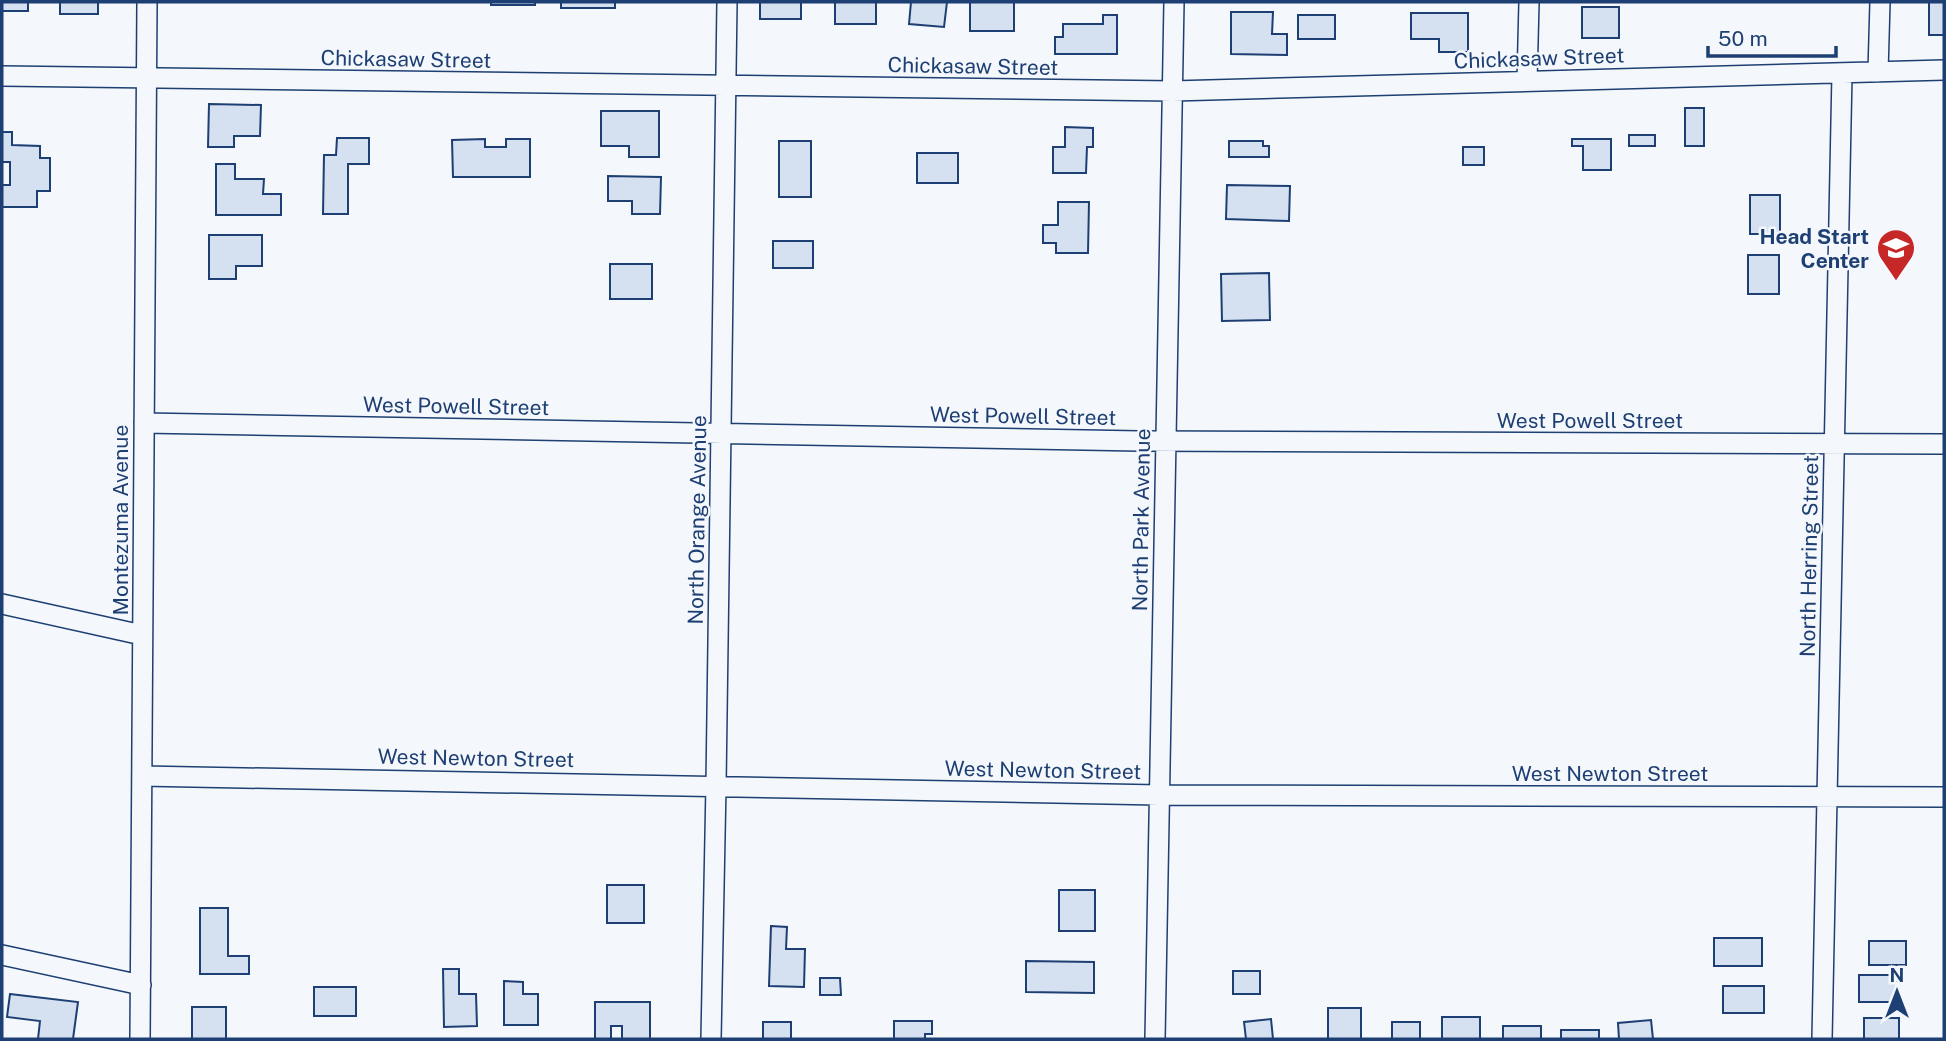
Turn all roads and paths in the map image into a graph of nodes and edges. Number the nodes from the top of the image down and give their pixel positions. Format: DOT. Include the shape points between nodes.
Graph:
graph roads {
  1 [pos="147,2"];
  2 [pos="727,2"];
  3 [pos="1174,2"];
  4 [pos="1529,2"];
  5 [pos="1880,2"];
  6 [pos="1944,71"];
  7 [pos="1878,72"];
  8 [pos="1842,74"];
  9 [pos="2,76"];
  10 [pos="146,78"];
  11 [pos="1527,81"];
  12 [pos="725,85"];
  13 [pos="1173,91"];
  14 [pos="144,423"];
  15 [pos="721,433"];
  16 [pos="1165,441"];
  17 [pos="1834,444"];
  18 [pos="1944,444"];
  19 [pos="2,604"];
  20 [pos="142,635"];
  21 [pos="142,776"];
  22 [pos="716,785"];
  23 [pos="1159,795"];
  24 [pos="1827,796"];
  25 [pos="1944,797"];
  26 [pos="2,955"];
  27 [pos="141,985"];
  28 [pos="140,1039"];
  29 [pos="711,1039"];
  30 [pos="1155,1039"];
  31 [pos="1822,1039"];
  1 -- 10 [label="street, Montezuma Avenue"];
  2 -- 12 [label="street, North Orange Avenue"];
  3 -- 13 [label="street, North Park Avenue"];
  4 -- 11 [label="street"];
  5 -- 7 [label="street"];
  6 -- 7 [label="street, Chickasaw Street"];
  7 -- 8 [label="street, Chickasaw Street"];
  8 -- 11 [label="street, Chickasaw Street"];
  8 -- 17 [label="street, North Herring Street"];
  9 -- 10 [label="street, Chickasaw Street"];
  10 -- 12 [label="street, Chickasaw Street"];
  10 -- 14 [label="street, Montezuma Avenue"];
  11 -- 13 [label="street, Chickasaw Street"];
  12 -- 13 [label="street, Chickasaw Street"];
  12 -- 15 [label="street, North Orange Avenue"];
  13 -- 16 [label="street, North Park Avenue"];
  14 -- 15 [label="street, West Powell Street"];
  14 -- 20 [label="street, Montezuma Avenue"];
  15 -- 16 [label="street, West Powell Street"];
  15 -- 22 [label="street, North Orange Avenue"];
  16 -- 17 [label="street, West Powell Street"];
  16 -- 23 [label="street, North Park Avenue"];
  17 -- 18 [label="street, West Powell Street"];
  17 -- 24 [label="street, North Herring Street"];
  19 -- 20 [label="street"];
  20 -- 21 [label="street, Montezuma Avenue"];
  21 -- 22 [label="street, West Newton Street"];
  21 -- 27 [label="street, Montezuma Avenue"];
  22 -- 23 [label="street, West Newton Street"];
  22 -- 29 [label="street, North Orange Avenue"];
  23 -- 24 [label="street, West Newton Street"];
  23 -- 30 [label="street, North Park Avenue"];
  24 -- 25 [label="street, West Newton Street"];
  24 -- 31 [label="street, North Herring Street"];
  26 -- 27 [label="street"];
  27 -- 28 [label="street, Montezuma Avenue"];
}
